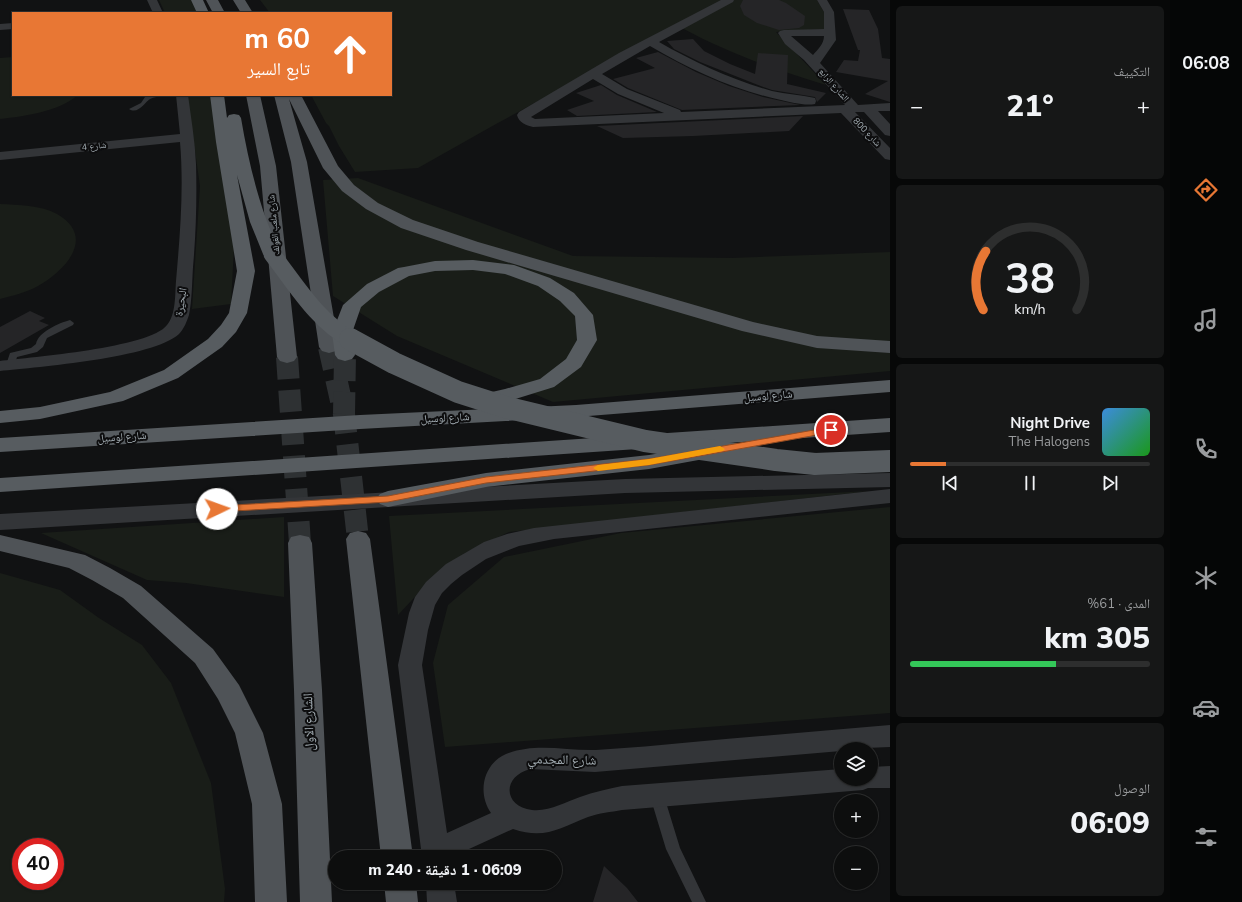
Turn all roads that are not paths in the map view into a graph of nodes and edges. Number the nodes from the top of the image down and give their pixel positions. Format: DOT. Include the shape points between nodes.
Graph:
graph roads {
  1 [pos="152,0"];
  2 [pos="196,0"];
  3 [pos="212,0"];
  4 [pos="239,0"];
  5 [pos="729,0"];
  6 [pos="822,0"];
  7 [pos="158,12"];
  8 [pos="202,12"];
  9 [pos="218,12"];
  10 [pos="246,12"];
  11 [pos="12,26"];
  12 [pos="0,27"];
  13 [pos="830,32"];
  14 [pos="651,42"];
  15 [pos="814,63"];
  16 [pos="594,74"];
  17 [pos="155,96"];
  18 [pos="182,96"];
  19 [pos="217,96"];
  20 [pos="229,96"];
  21 [pos="253,96"];
  22 [pos="281,96"];
  23 [pos="295,96"];
  24 [pos="540,106"];
  25 [pos="887,106"];
  26 [pos="855,108"];
  27 [pos="132,110"];
  28 [pos="680,116"];
  29 [pos="565,121"];
  30 [pos="890,134"];
  31 [pos="872,136"];
  32 [pos="187,137"];
  33 [pos="0,156"];
  34 [pos="890,156"];
  35 [pos="70,323"];
  36 [pos="890,347"];
  37 [pos="337,351"];
  38 [pos="287,357"];
  39 [pos="5,366"];
  40 [pos="890,386"];
  41 [pos="0,417"];
  42 [pos="360,422"];
  43 [pos="890,425"];
  44 [pos="831,430"];
  45 [pos="0,445"];
  46 [pos="890,462"];
  47 [pos="890,480"];
  48 [pos="0,485"];
  49 [pos="890,496"];
  50 [pos="388,499"];
  51 [pos="0,522"];
  52 [pos="358,539"];
  53 [pos="0,543"];
  54 [pos="300,543"];
  55 [pos="890,736"];
  56 [pos="890,777"];
  57 [pos="878,778"];
  58 [pos="834,781"];
  59 [pos="656,796"];
  60 [pos="513,816"];
  61 [pos="396,850"];
  62 [pos="435,850"];
  63 [pos="444,850"];
  64 [pos="401,890"];
  65 [pos="441,890"];
  66 [pos="270,902"];
  67 [pos="316,902"];
  68 [pos="402,902"];
  69 [pos="442,902"];
  70 [pos="699,902"];
  1 -- 7 [label="street"];
  2 -- 8 [label="highway"];
  3 -- 9 [label="main road"];
  4 -- 10 [label="main road"];
  5 -- 14 [label="street"];
  6 -- 13 [label="street, الشارع الرابع" via="829,12"];
  11 -- 12 [label="street"];
  13 -- 15 [label="street, الشارع الرابع" via="830,40"];
  13 -- 15 [label="street, الشارع الرابع" via="784,33 790,42"];
  14 -- 16 [label="street"];
  14 -- 26 [label="street" via="716,75 772,95"];
  15 -- 26 [label="street, الشارع الرابع"];
  16 -- 24 [label="street"];
  16 -- 28 [label="street" via="635,97"];
  17 -- 27 [label="lane" via="147,98 143,104"];
  18 -- 32 [label="street, البحيرة"];
  19 -- 41 [label="highway" via="222,142 246,271 238,314 229,328 214,343 171,374 116,396 40,413"];
  20 -- 46 [label="highway, bridge" via="254,214 272,254 313,309 328,323 369,351 458,392 645,441 815,464"];
  21 -- 38 [label="main road, شارع ملعب الغولف" via="268,166"];
  22 -- 37 [label="main road" via="299,162"];
  23 -- 36 [label="main road" via="331,168 339,178 372,206 407,224 479,248 749,327 817,342"];
  24 -- 29 [label="street"];
  24 -- 29 [label="street" via="524,115 526,120 533,123"];
  25 -- 26 [label="street"];
  26 -- 28 [label="street"];
  26 -- 30 [label="street, شارع 800"];
  26 -- 31 [label="street, شارع 800"];
  28 -- 29 [label="street"];
  30 -- 31 [label="street"];
  31 -- 34 [label="street, شارع 800"];
  32 -- 33 [label="street, شارع 4"];
  32 -- 39 [label="street, البحيرة" via="190,175 187,251 180,317 174,329 157,341 142,345"];
  35 -- 39 [label="lane" via="44,336 34,350 14,355"];
  37 -- 42 [label="highway" via="352,306 373,288 404,272 435,266 473,265 508,269 544,282 567,297 584,315 587,340 574,363 547,383 509,395"];
  40 -- 42 [label="highway, شارع لوسيل" via="576,412"];
  42 -- 45 [label="highway, شارع لوسيل"];
  43 -- 44 [label="highway"];
  44 -- 48 [label="highway"];
  44 -- 50 [label="highway" via="649,462 486,480"];
  47 -- 50 [label="street" via="625,486"];
  49 -- 62 [label="street" via="561,531 515,539 471,558 448,574 425,603 415,634 410,665"];
  50 -- 51 [label="street"];
  52 -- 61 [label="main road"];
  53 -- 66 [label="main road" via="76,561 101,574 132,592 204,656 229,693 249,733 267,804"];
  54 -- 67 [label="main road, الشارع الاول"];
  55 -- 60 [label="street, شارع المجدمي" via="595,761 520,759 504,769 496,784 499,802"];
  56 -- 57 [label="street"];
  58 -- 59 [label="street, شارع المجدمي"];
  59 -- 60 [label="street, شارع المجدمي" via="604,801 543,822 532,823"];
  59 -- 70 [label="lane" via="673,848"];
  60 -- 63 [label="street" via="459,840"];
  64 -- 68 [label="main road"];
  65 -- 69 [label="street"];
}
